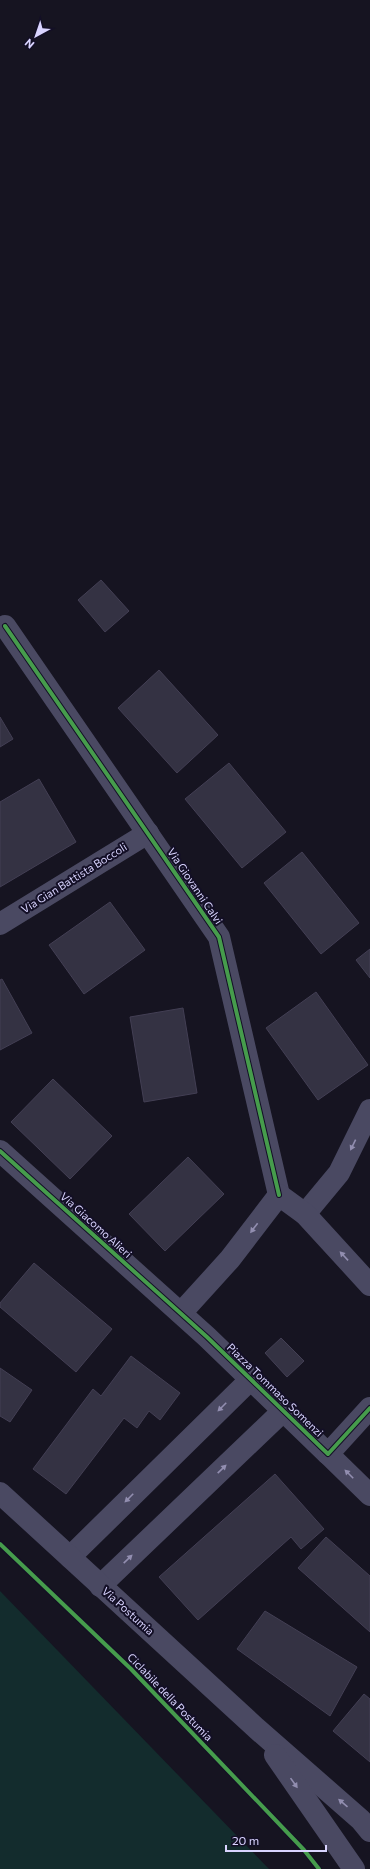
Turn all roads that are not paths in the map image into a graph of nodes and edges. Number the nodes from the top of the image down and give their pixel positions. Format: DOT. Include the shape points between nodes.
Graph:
graph roads {
  1 [pos="5,626"];
  2 [pos="148,833"];
  3 [pos="0,924"];
  4 [pos="370,1110"];
  5 [pos="0,1151"];
  6 [pos="279,1196"];
  7 [pos="305,1214"];
  8 [pos="370,1284"];
  9 [pos="181,1314"];
  10 [pos="250,1380"];
  11 [pos="370,1408"];
  12 [pos="283,1412"];
  13 [pos="328,1454"];
  14 [pos="0,1493"];
  15 [pos="370,1495"];
  16 [pos="70,1557"];
  17 [pos="100,1586"];
  18 [pos="256,1728"];
  19 [pos="370,1831"];
  20 [pos="354,1869"];
  1 -- 2 [label="street, Via Giovanni Calvi"];
  2 -- 3 [label="street, Via Gian Battista Boccoli"];
  2 -- 6 [label="street, Via Giovanni Calvi" via="219,937"];
  4 -- 7 [label="street, one-way" via="339,1172"];
  5 -- 9 [label="street, Via Giacomo Alieri"];
  6 -- 7 [label="street"];
  6 -- 9 [label="street, one-way" via="230,1259"];
  8 -- 7 [label="street, one-way"];
  9 -- 10 [label="street, Piazza Tommaso Somenzi"];
  10 -- 12 [label="street, Piazza Tommaso Somenzi"];
  10 -- 16 [label="street, one-way"];
  11 -- 13 [label="street"];
  12 -- 13 [label="street, Piazza Tommaso Somenzi"];
  17 -- 12 [label="street, Piazza Tommaso Somenzi, one-way"];
  15 -- 13 [label="street, Piazza Tommaso Somenzi, one-way"];
  14 -- 16 [label="street, Via Postumia"];
  16 -- 17 [label="street, Via Postumia"];
  17 -- 18 [label="street, Via Postumia"];
  19 -- 18 [label="street, Via Postumia, one-way" via="361,1820"];
  18 -- 20 [label="street, Via Postumia, one-way"];
}
